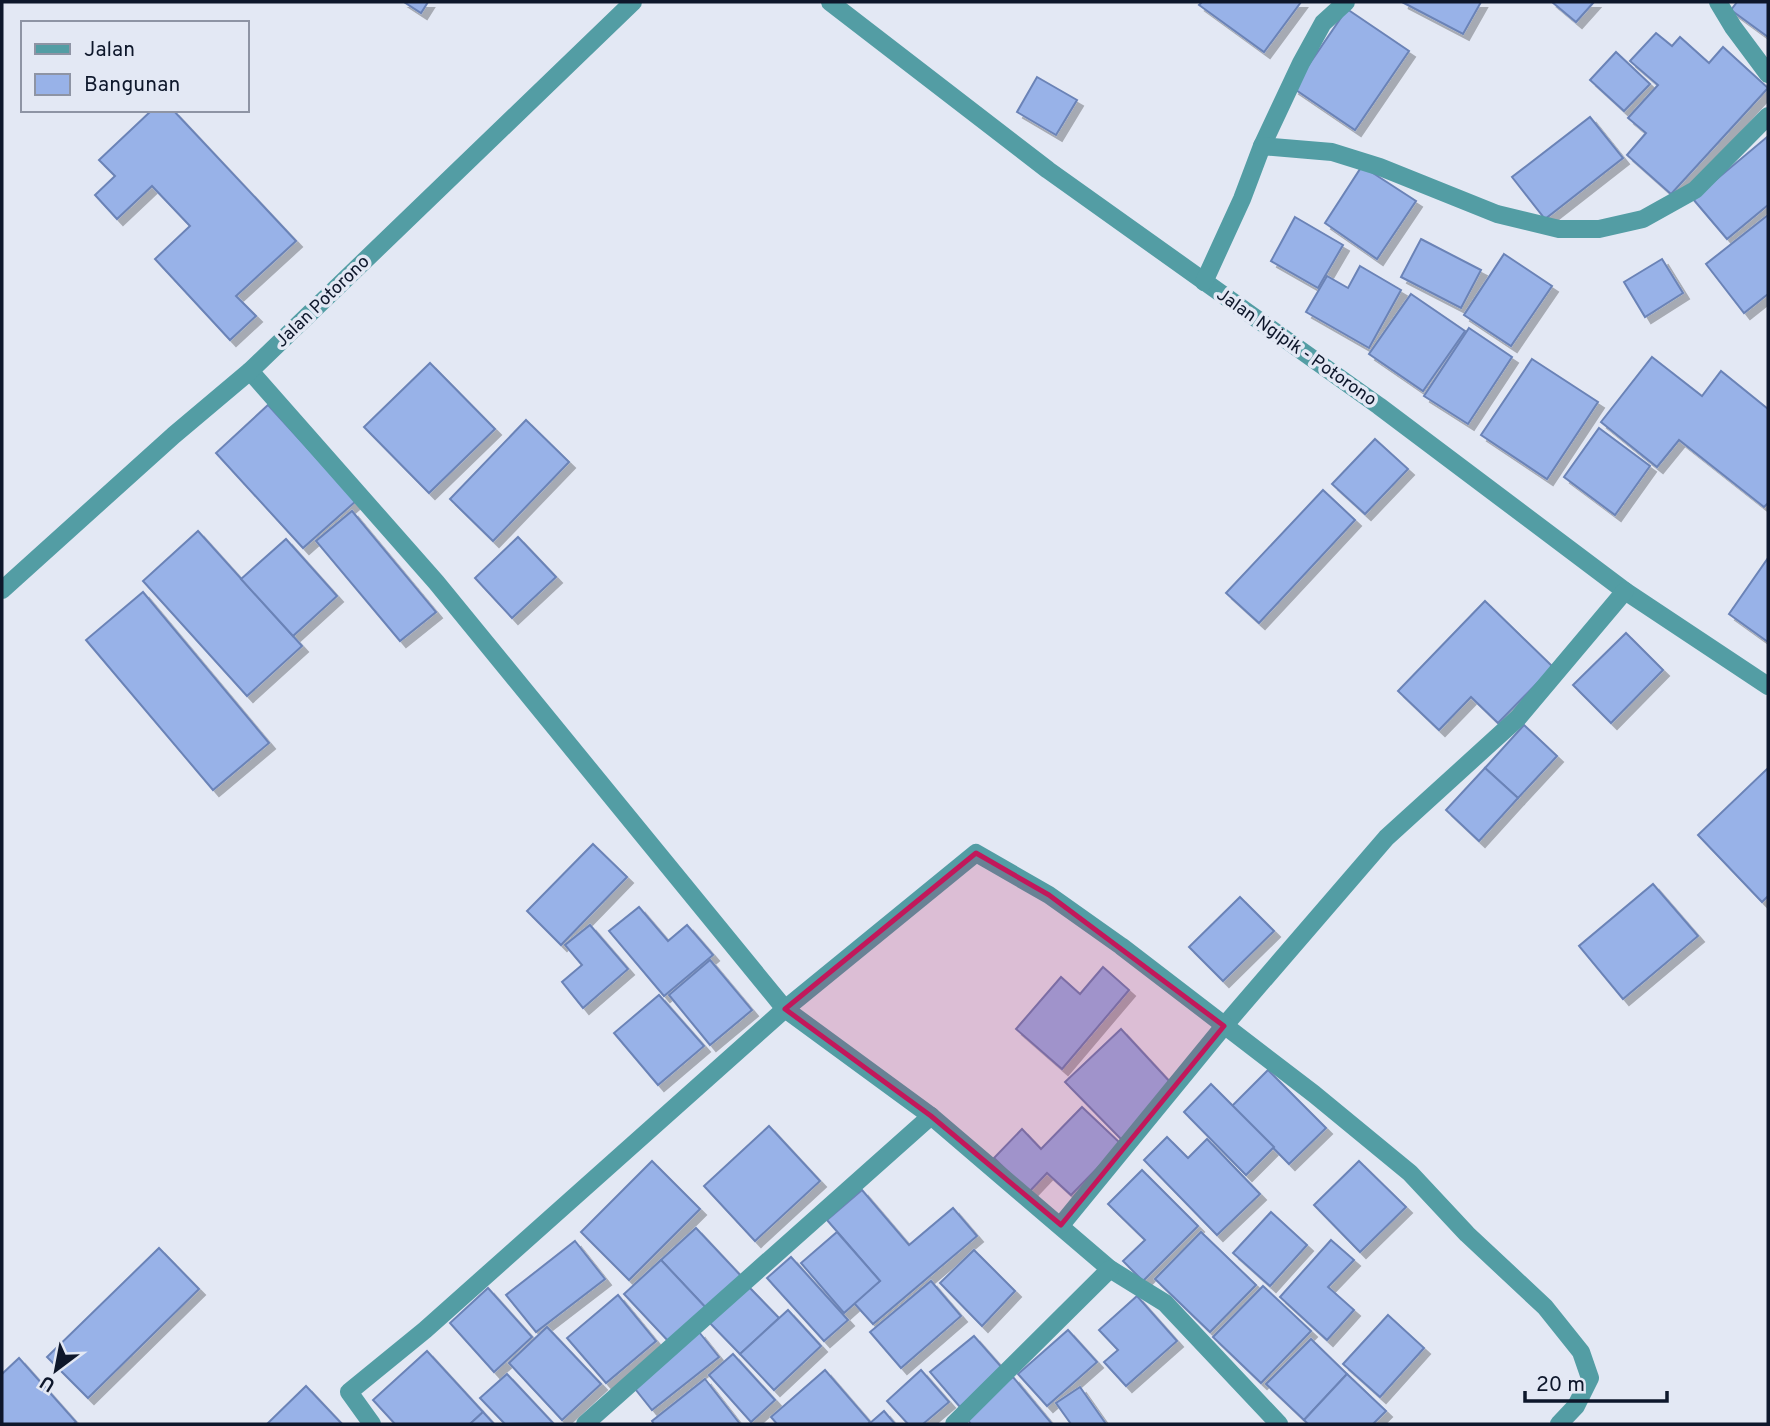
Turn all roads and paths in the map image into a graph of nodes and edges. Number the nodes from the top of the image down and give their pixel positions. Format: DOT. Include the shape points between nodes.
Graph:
graph roads {
  1 [pos="634,2"];
  2 [pos="830,2"];
  3 [pos="1346,2"];
  4 [pos="1718,2"];
  5 [pos="1768,74"];
  6 [pos="1768,116"];
  7 [pos="1262,146"];
  8 [pos="1204,282"];
  9 [pos="250,372"];
  10 [pos="2,590"];
  11 [pos="1625,591"];
  12 [pos="1768,686"];
  13 [pos="785,1009"];
  14 [pos="1224,1026"];
  15 [pos="931,1116"];
  16 [pos="1061,1225"];
  17 [pos="1110,1269"];
  18 [pos="372,1424"];
  19 [pos="585,1424"];
  20 [pos="954,1424"];
  21 [pos="1279,1424"];
  22 [pos="1559,1424"];
  1 -- 9 [label="street, Jalan Potorono"];
  2 -- 8 [label="street, Jalan Ngipik - Potorono" via="1048,170"];
  3 -- 7 [label="street" via="1323,23"];
  4 -- 5 [label="street"];
  6 -- 7 [label="street" via="1695,190 1643,219 1600,229 1559,229 1497,214 1332,152"];
  7 -- 8 [label="street"];
  8 -- 11 [label="street, Jalan Ngipik - Potorono" via="1379,406"];
  9 -- 10 [label="street, Jalan Potorono"];
  9 -- 13 [label="street" via="436,582"];
  11 -- 12 [label="street, Jalan Ngipik - Potorono"];
  11 -- 14 [label="street" via="1518,718 1387,838"];
  13 -- 14 [label="street" via="976,853 1049,895"];
  13 -- 15 [label="street"];
  13 -- 18 [label="street" via="425,1330 349,1392"];
  14 -- 16 [label="street"];
  14 -- 22 [label="street" via="1410,1173 1545,1307 1581,1352 1590,1378 1576,1406"];
  15 -- 16 [label="street"];
  15 -- 19 [label="street"];
  16 -- 17 [label="street"];
  17 -- 20 [label="street"];
  17 -- 21 [label="street" via="1166,1303"];
}
